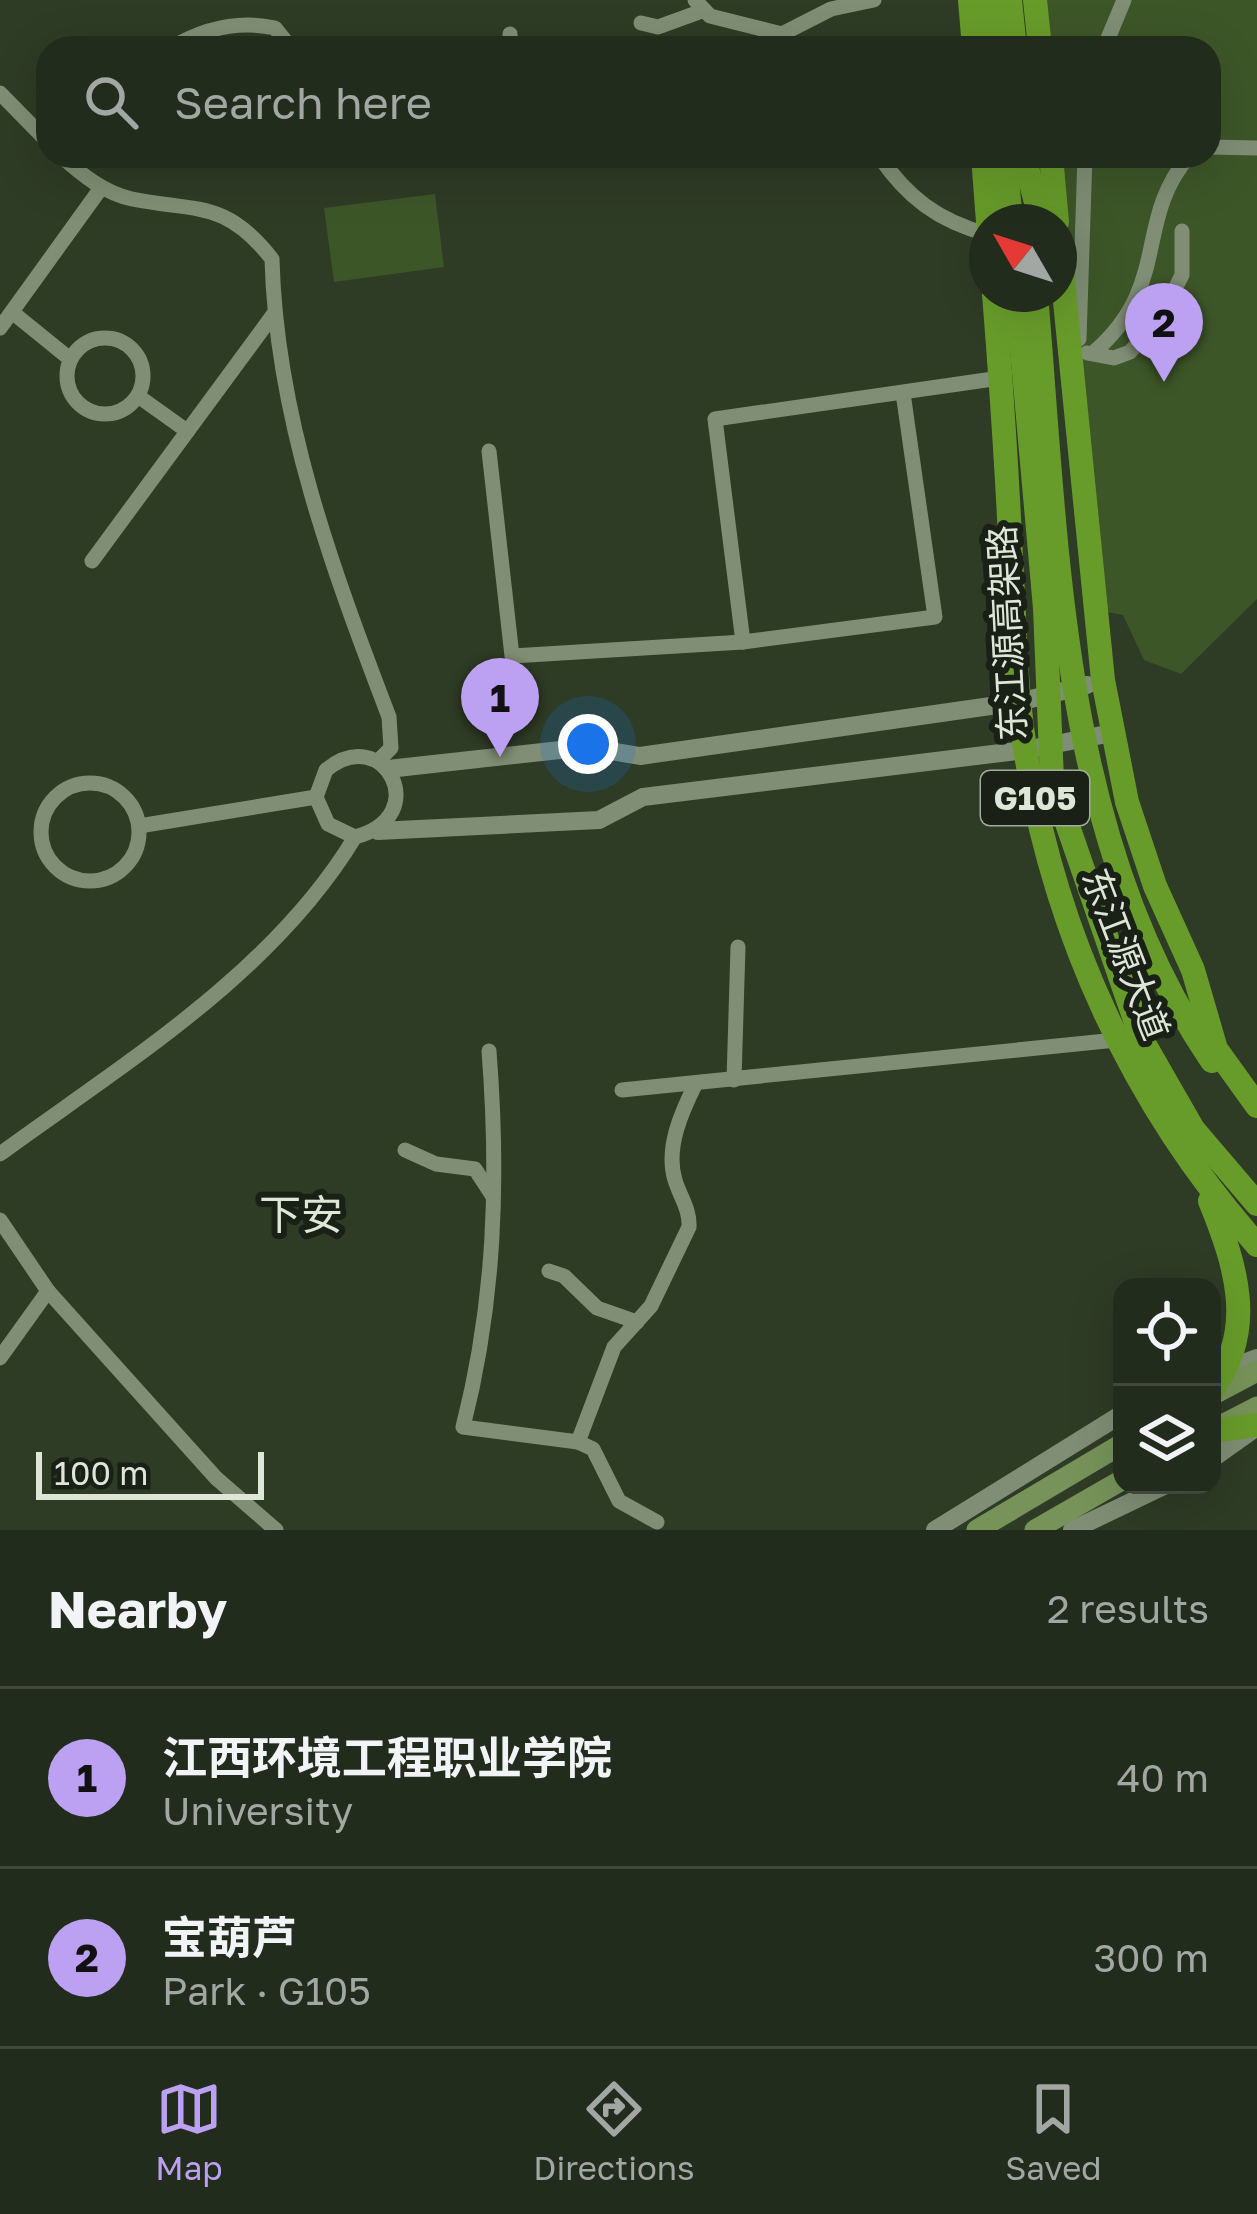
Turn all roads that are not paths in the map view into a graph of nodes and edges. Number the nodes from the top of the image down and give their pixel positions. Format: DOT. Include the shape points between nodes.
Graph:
graph roads {
  1 [pos="874,0"];
  2 [pos="970,0"];
  3 [pos="989,0"];
  4 [pos="1010,0"];
  5 [pos="1035,0"];
  6 [pos="1124,0"];
  7 [pos="699,5"];
  8 [pos="640,23"];
  9 [pos="782,34"];
  10 [pos="195,36"];
  11 [pos="281,36"];
  12 [pos="779,36"];
  13 [pos="973,36"];
  14 [pos="993,36"];
  15 [pos="1014,36"];
  16 [pos="1039,36"];
  17 [pos="1109,36"];
  18 [pos="0,93"];
  19 [pos="36,130"];
  20 [pos="1221,148"];
  21 [pos="1257,148"];
  22 [pos="76,168"];
  23 [pos="887,168"];
  24 [pos="983,168"];
  25 [pos="1004,168"];
  26 [pos="1006,168"];
  27 [pos="1025,168"];
  28 [pos="1027,168"];
  29 [pos="1052,168"];
  30 [pos="1085,168"];
  31 [pos="1180,168"];
  32 [pos="101,188"];
  33 [pos="986,204"];
  34 [pos="1001,204"];
  35 [pos="1009,204"];
  36 [pos="1028,204"];
  37 [pos="1036,204"];
  38 [pos="1055,204"];
  39 [pos="969,228"];
  40 [pos="1182,231"];
  41 [pos="12,312"];
  42 [pos="995,312"];
  43 [pos="1005,312"];
  44 [pos="1019,312"];
  45 [pos="1038,312"];
  46 [pos="1055,312"];
  47 [pos="1066,312"];
  48 [pos="273,315"];
  49 [pos="0,328"];
  50 [pos="1086,353"];
  51 [pos="70,359"];
  52 [pos="1000,378"];
  53 [pos="902,393"];
  54 [pos="137,396"];
  55 [pos="187,431"];
  56 [pos="489,451"];
  57 [pos="1096,558"];
  58 [pos="92,561"];
  59 [pos="1094,589"];
  60 [pos="743,641"];
  61 [pos="1016,646"];
  62 [pos="1103,680"];
  63 [pos="1019,701"];
  64 [pos="1112,734"];
  65 [pos="1025,750"];
  66 [pos="383,765"];
  67 [pos="316,796"];
  68 [pos="140,826"];
  69 [pos="378,831"];
  70 [pos="355,837"];
  71 [pos="738,946"];
  72 [pos="1116,1040"];
  73 [pos="489,1051"];
  74 [pos="734,1080"];
  75 [pos="696,1083"];
  76 [pos="622,1090"];
  77 [pos="1257,1106"];
  78 [pos="1257,1128"];
  79 [pos="404,1150"];
  80 [pos="0,1154"];
  81 [pos="1200,1177"];
  82 [pos="496,1204"];
  83 [pos="1257,1204"];
  84 [pos="0,1220"];
  85 [pos="1257,1245"];
  86 [pos="549,1271"];
  87 [pos="47,1291"];
  88 [pos="637,1322"];
  89 [pos="0,1358"];
  90 [pos="1257,1358"];
  91 [pos="1257,1370"];
  92 [pos="1221,1373"];
  93 [pos="1221,1379"];
  94 [pos="1221,1381"];
  95 [pos="1257,1407"];
  96 [pos="1113,1420"];
  97 [pos="1221,1426"];
  98 [pos="1257,1426"];
  99 [pos="1221,1430"];
  100 [pos="578,1442"];
  101 [pos="1113,1449"];
  102 [pos="1221,1452"];
  103 [pos="1113,1485"];
  104 [pos="1147,1494"];
  105 [pos="657,1522"];
  106 [pos="276,1530"];
  107 [pos="935,1530"];
  108 [pos="977,1530"];
  109 [pos="1035,1530"];
  110 [pos="1072,1530"];
  1 -- 9 [label="street" via="831,9"];
  2 -- 13 [label="highway"];
  3 -- 14 [label="highway"];
  4 -- 15 [label="highway"];
  5 -- 16 [label="highway"];
  6 -- 17 [label="street"];
  7 -- 8 [label="street" via="658,27"];
  7 -- 9 [label="street"];
  9 -- 12 [label="street"];
  10 -- 11 [label="street" via="242,24"];
  18 -- 19 [label="street"];
  20 -- 21 [label="street"];
  22 -- 32 [label="street"];
  23 -- 39 [label="street" via="902,191"];
  24 -- 33 [label="highway"];
  25 -- 34 [label="highway"];
  26 -- 35 [label="highway"];
  27 -- 36 [label="highway"];
  28 -- 37 [label="highway"];
  29 -- 38 [label="highway"];
  30 -- 50 [label="street"];
  31 -- 50 [label="street" via="1168,185 1143,288 1118,332"];
  32 -- 41 [label="street"];
  32 -- 48 [label="street" via="191,204 240,228 272,259"];
  40 -- 50 [label="street" via="1182,275 1160,319 1130,352"];
  41 -- 49 [label="street"];
  41 -- 51 [label="street"];
  42 -- 52 [label="highway, 东江源大道 / G105"];
  43 -- 61 [label="highway" via="1022,521"];
  44 -- 83 [label="highway, 东江源高架路" via="1052,780 1142,1040 1193,1129"];
  45 -- 78 [label="highway, 东江源高架路" via="1067,657 1095,788 1178,1011"];
  46 -- 59 [label="highway" via="1074,527"];
  47 -- 59 [label="highway, G105 / G105"];
  48 -- 55 [label="street"];
  48 -- 66 [label="street" via="310,495 389,717"];
  50 -- 57 [label="street"];
  51 -- 54 [label="street" via="68,386 82,407 108,414"];
  51 -- 54 [label="street" via="98,338 124,342 143,370"];
  52 -- 53 [label="street"];
  52 -- 61 [label="highway, 东江源大道 / G105"];
  53 -- 60 [label="street" via="715,419"];
  53 -- 60 [label="street" via="935,617"];
  54 -- 55 [label="street"];
  55 -- 58 [label="street"];
  56 -- 60 [label="street" via="512,656"];
  59 -- 62 [label="highway, G105 / G105"];
  61 -- 63 [label="highway, 东江源大道 / G105"];
  62 -- 63 [label="street"];
  62 -- 64 [label="highway, G105 / G105"];
  63 -- 65 [label="highway, 东江源大道 / G105"];
  63 -- 66 [label="street" via="640,756 586,747"];
  64 -- 65 [label="street"];
  64 -- 77 [label="highway, G105 / G105" via="1127,802 1216,1049"];
  65 -- 69 [label="street" via="643,796 598,820"];
  65 -- 72 [label="highway, 东江源大道 / G105" via="1062,899"];
  66 -- 67 [label="street" via="364,755 336,761"];
  66 -- 69 [label="street" via="398,790 394,814"];
  67 -- 68 [label="street"];
  67 -- 70 [label="street" via="328,824"];
  68 -- 68 [label="street" via="124,868 92,881 58,869 41,838 50,803 89,782 123,794"];
  69 -- 70 [label="street"];
  70 -- 80 [label="street" via="326,884 205,1004"];
  71 -- 74 [label="street"];
  72 -- 74 [label="street"];
  72 -- 81 [label="highway, 东江源大道 / G105"];
  73 -- 82 [label="street"];
  74 -- 75 [label="street"];
  75 -- 76 [label="street"];
  75 -- 88 [label="street" via="671,1165 689,1227"];
  79 -- 82 [label="street" via="475,1169"];
  81 -- 85 [label="highway, 东江源大道 / G105"];
  81 -- 92 [label="highway" via="1244,1298 1239,1342"];
  82 -- 100 [label="street" via="491,1286 463,1427"];
  84 -- 87 [label="street"];
  86 -- 88 [label="street" via="597,1308"];
  87 -- 89 [label="street"];
  87 -- 106 [label="street" via="202,1463"];
  88 -- 100 [label="street" via="614,1346"];
  90 -- 93 [label="street"];
  91 -- 94 [label="main road"];
  95 -- 97 [label="main road"];
  96 -- 107 [label="street"];
  98 -- 99 [label="highway"];
  98 -- 102 [label="street"];
  100 -- 105 [label="street" via="593,1449 619,1501"];
  101 -- 108 [label="main road"];
  103 -- 109 [label="main road"];
  104 -- 110 [label="street"];
}
